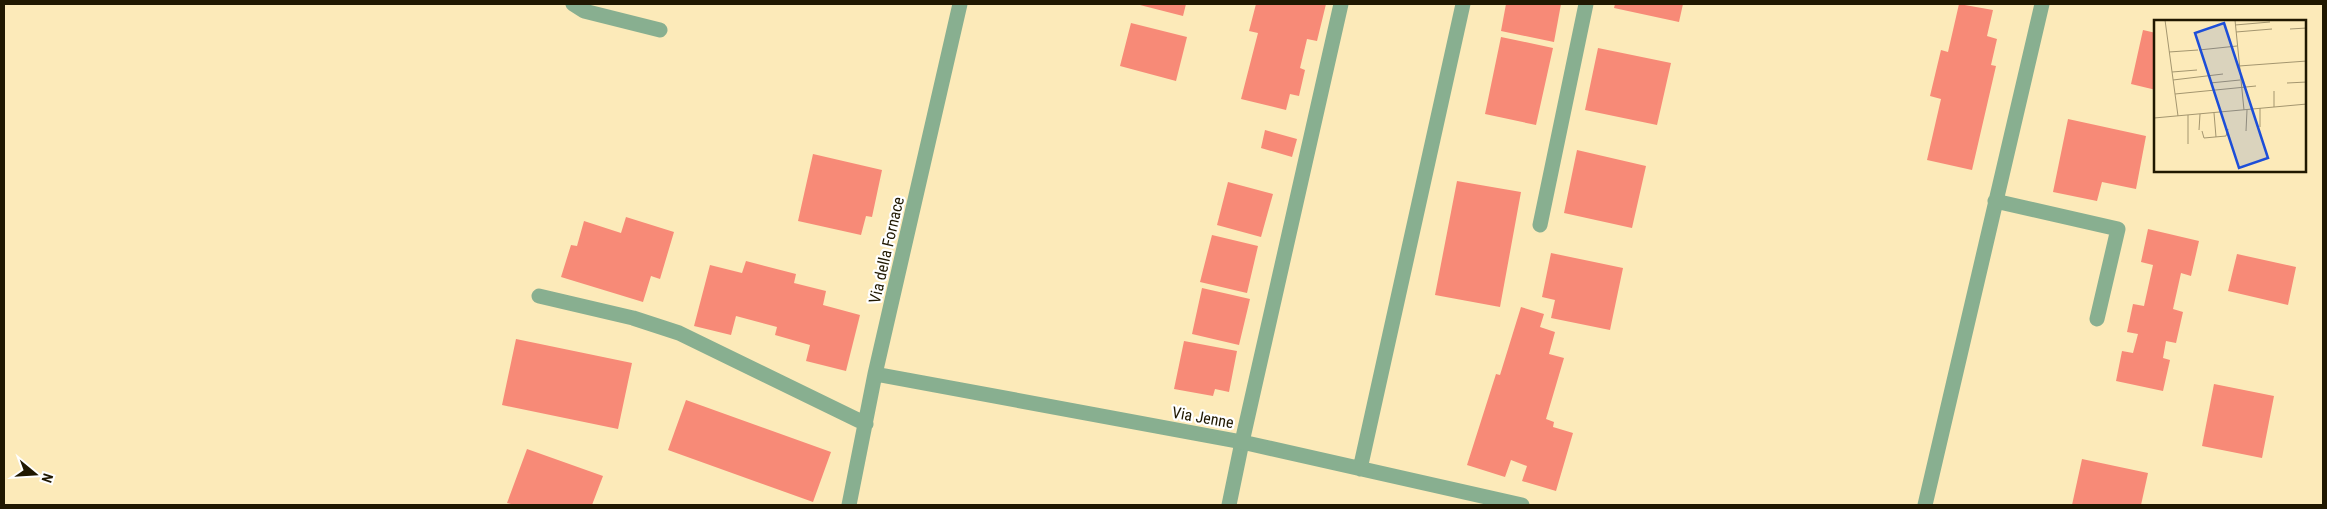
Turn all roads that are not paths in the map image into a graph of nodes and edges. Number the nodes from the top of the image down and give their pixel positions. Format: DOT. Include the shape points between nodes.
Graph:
graph roads {
  1 [pos="573,4"];
  2 [pos="960,4"];
  3 [pos="1341,4"];
  4 [pos="1463,4"];
  5 [pos="1586,4"];
  6 [pos="2042,4"];
  7 [pos="660,30"];
  8 [pos="1995,201"];
  9 [pos="1540,225"];
  10 [pos="539,296"];
  11 [pos="2097,319"];
  12 [pos="875,374"];
  13 [pos="866,424"];
  14 [pos="1242,442"];
  15 [pos="1360,469"];
  16 [pos="848,505"];
  17 [pos="1229,505"];
  18 [pos="1522,505"];
  19 [pos="1925,505"];
  1 -- 7 [label="street" via="590,12"];
  2 -- 12 [label="street, Via della Fornace"];
  3 -- 14 [label="street"];
  4 -- 15 [label="street"];
  5 -- 9 [label="street"];
  6 -- 8 [label="street"];
  8 -- 11 [label="street" via="2118,229"];
  8 -- 19 [label="street"];
  10 -- 13 [label="street" via="634,318 679,333"];
  12 -- 13 [label="street, Via della Fornace"];
  12 -- 14 [label="street, Via Jenne"];
  13 -- 16 [label="street, Via della Fornace"];
  14 -- 15 [label="street, Via Jenne"];
  14 -- 17 [label="street"];
  15 -- 18 [label="street, Via Jenne"];
}
